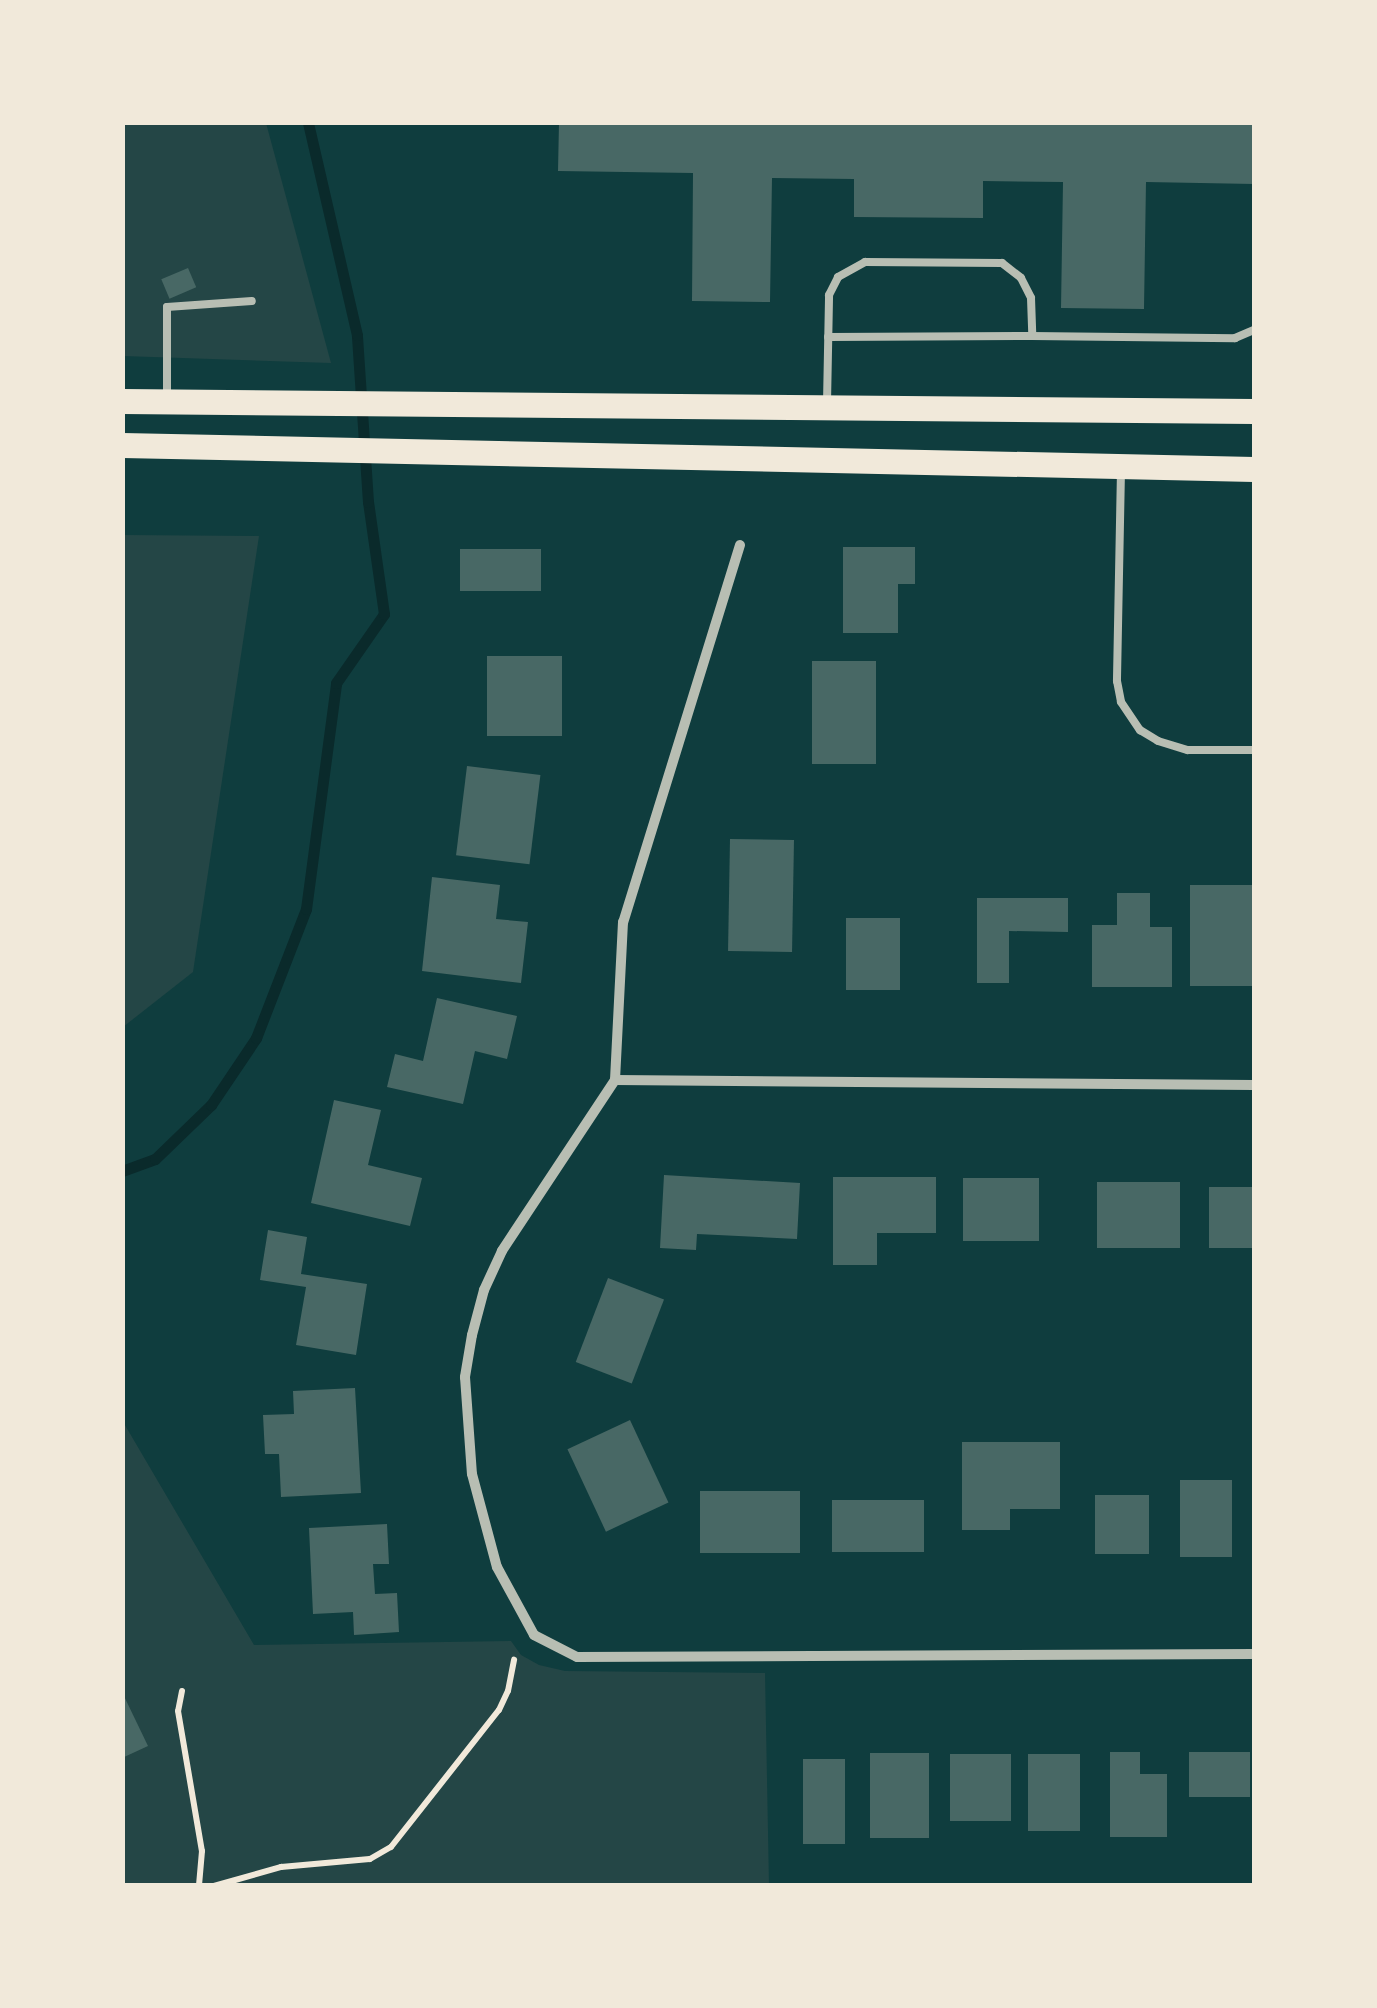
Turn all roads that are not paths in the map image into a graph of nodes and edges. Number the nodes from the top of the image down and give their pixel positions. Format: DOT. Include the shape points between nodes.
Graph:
graph roads {
  1 [pos="252,301"];
  2 [pos="1254,330"];
  3 [pos="1032,336"];
  4 [pos="828,337"];
  5 [pos="122,401"];
  6 [pos="167,402"];
  7 [pos="827,408"];
  8 [pos="1254,411"];
  9 [pos="122,445"];
  10 [pos="1120,466"];
  11 [pos="1254,469"];
  12 [pos="740,545"];
  13 [pos="1254,750"];
  14 [pos="615,1080"];
  15 [pos="1254,1085"];
  16 [pos="1254,1654"];
  1 -- 6 [label="lane" via="167,307"];
  2 -- 3 [label="lane" via="1235,338"];
  3 -- 4 [label="lane"];
  3 -- 4 [label="lane" via="1031,298 1002,263 865,262 833,286"];
  4 -- 7 [label="lane"];
  5 -- 6 [label="main road"];
  6 -- 7 [label="main road"];
  7 -- 8 [label="main road"];
  9 -- 10 [label="main road"];
  10 -- 11 [label="main road"];
  10 -- 13 [label="lane" via="1121,702 1140,730 1158,741 1188,750"];
  12 -- 14 [label="street" via="623,922"];
  14 -- 15 [label="street"];
  14 -- 16 [label="street" via="502,1251 484,1290 465,1377 481,1519 534,1635 577,1657"];
}
